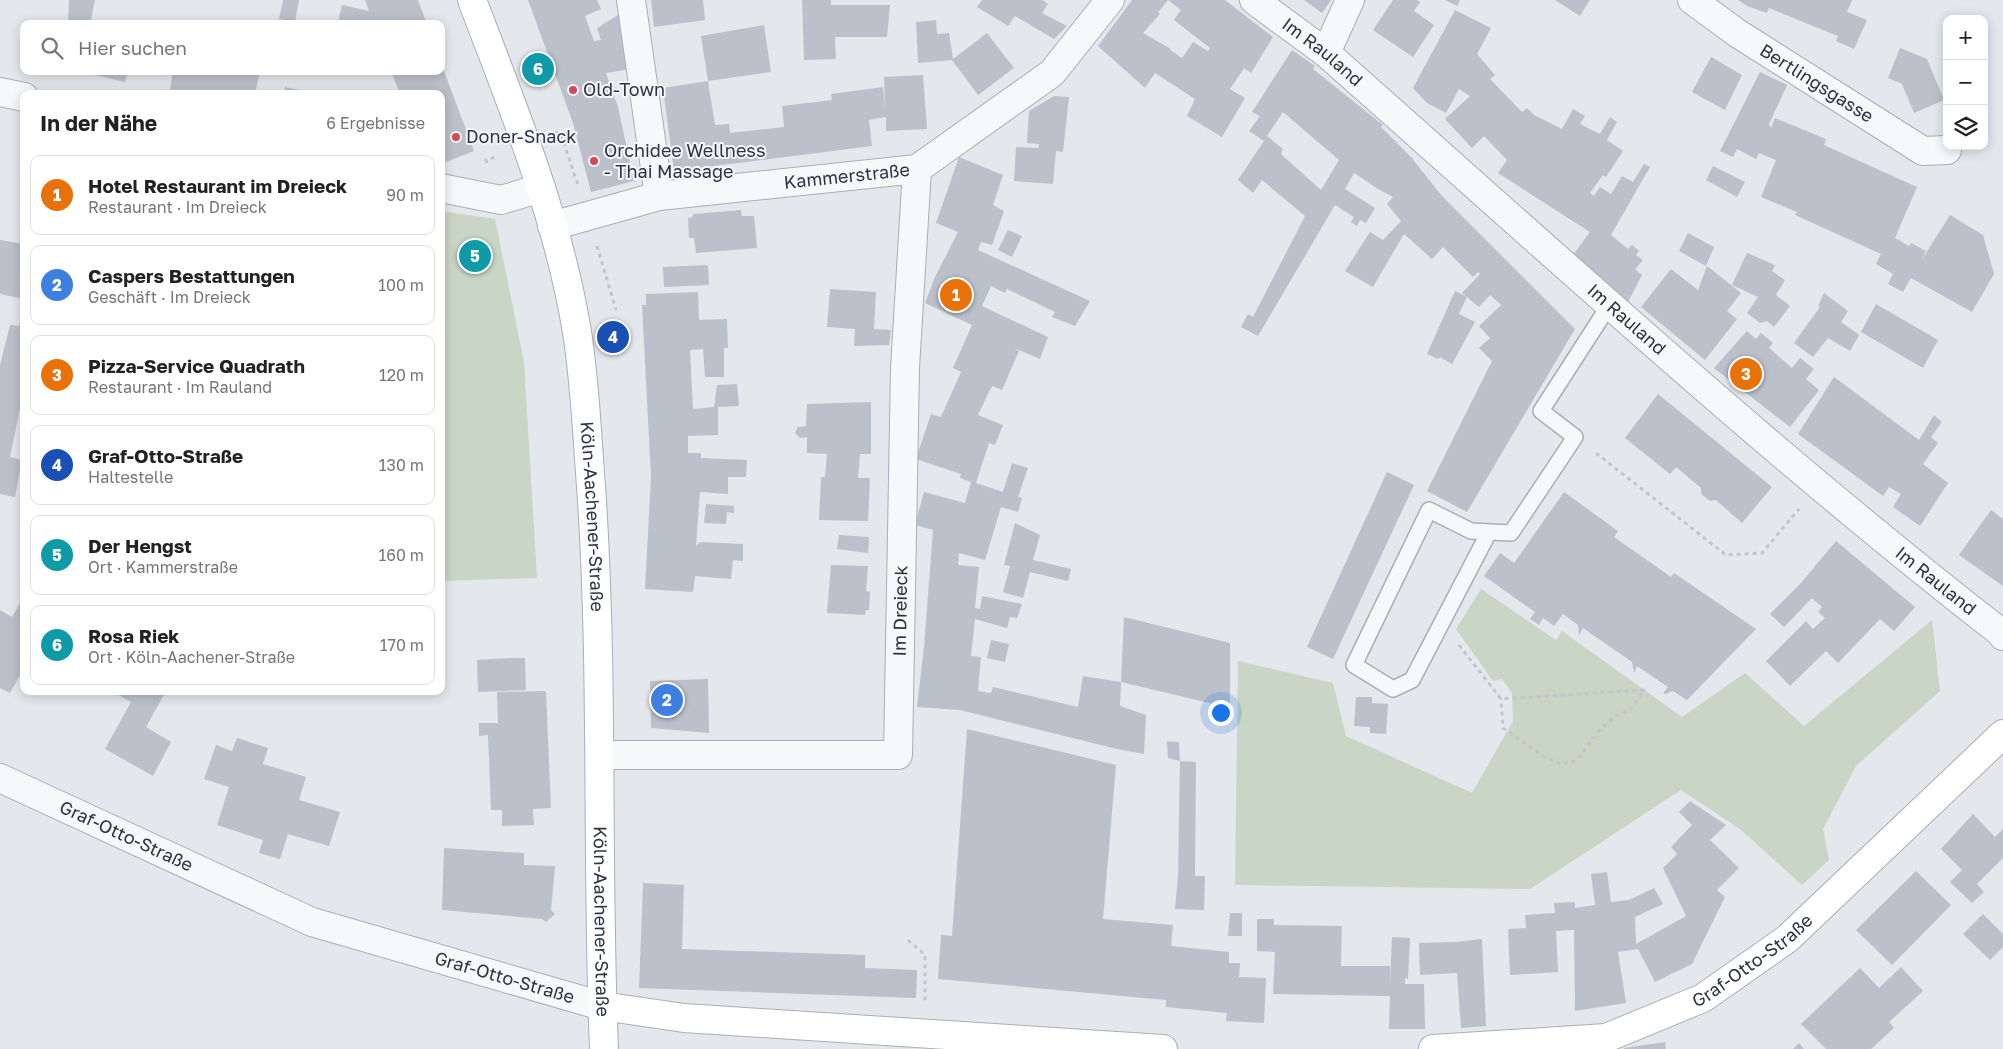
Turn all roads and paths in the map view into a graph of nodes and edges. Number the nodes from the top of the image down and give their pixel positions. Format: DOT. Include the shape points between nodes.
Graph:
graph roads {
  1 [pos="472,0"];
  2 [pos="631,0"];
  3 [pos="1110,0"];
  4 [pos="1254,0"];
  5 [pos="1350,0"];
  6 [pos="1692,0"];
  7 [pos="1326,53"];
  8 [pos="0,92"];
  9 [pos="20,96"];
  10 [pos="1946,150"];
  11 [pos="916,169"];
  12 [pos="541,188"];
  13 [pos="445,189"];
  14 [pos="659,196"];
  15 [pos="552,226"];
  16 [pos="1610,304"];
  17 [pos="1575,438"];
  18 [pos="1818,486"];
  19 [pos="1489,532"];
  20 [pos="1442,622"];
  21 [pos="2003,636"];
  22 [pos="1501,699"];
  23 [pos="2003,734"];
  24 [pos="600,755"];
  25 [pos="0,778"];
  26 [pos="908,940"];
  27 [pos="602,1006"];
  28 [pos="925,1034"];
  29 [pos="604,1049"];
  30 [pos="1163,1049"];
  31 [pos="1434,1049"];
  1 -- 12 [label="street, Köln-Aachener-Straße"];
  2 -- 14 [label="street"];
  3 -- 11 [label="street, Kammerstraße" via="1052,73"];
  4 -- 7 [label="street, Im Rauland"];
  5 -- 7 [label="street"];
  6 -- 10 [label="street, Bertlingsgasse" via="1922,151"];
  7 -- 16 [label="street, Im Rauland"];
  8 -- 9 [label="street"];
  11 -- 14 [label="street, Kammerstraße"];
  11 -- 24 [label="street, Im Dreieck" via="905,368 898,755"];
  12 -- 13 [label="street" via="501,200"];
  12 -- 15 [label="street, Köln-Aachener-Straße"];
  14 -- 15 [label="street, Kammerstraße"];
  15 -- 24 [label="street, Köln-Aachener-Straße" via="577,333 585,399 596,569"];
  16 -- 17 [label="lane" via="1542,411"];
  16 -- 18 [label="street, Im Rauland"];
  17 -- 18 [label="path" via="1726,555 1762,553"];
  17 -- 19 [label="lane" via="1511,533"];
  18 -- 21 [label="street, Im Rauland"];
  19 -- 20 [label="lane"];
  19 -- 20 [label="lane" via="1471,531 1429,510 1354,665 1393,688 1412,680"];
  20 -- 22 [label="path"];
  22 -- 22 [label="path" via="1615,692 1644,690 1631,709 1613,718 1599,731 1576,761 1560,764 1504,728"];
  23 -- 31 [label="street, Graf-Otto-Straße" via="1787,939 1703,998 1606,1038"];
  24 -- 27 [label="street, Köln-Aachener-Straße"];
  25 -- 27 [label="street, Graf-Otto-Straße" via="312,922"];
  26 -- 28 [label="path" via="925,955"];
  27 -- 28 [label="street, Graf-Otto-Straße" via="684,1018"];
  27 -- 29 [label="street, Köln-Aachener-Straße"];
  28 -- 30 [label="street, Graf-Otto-Straße"];
}
